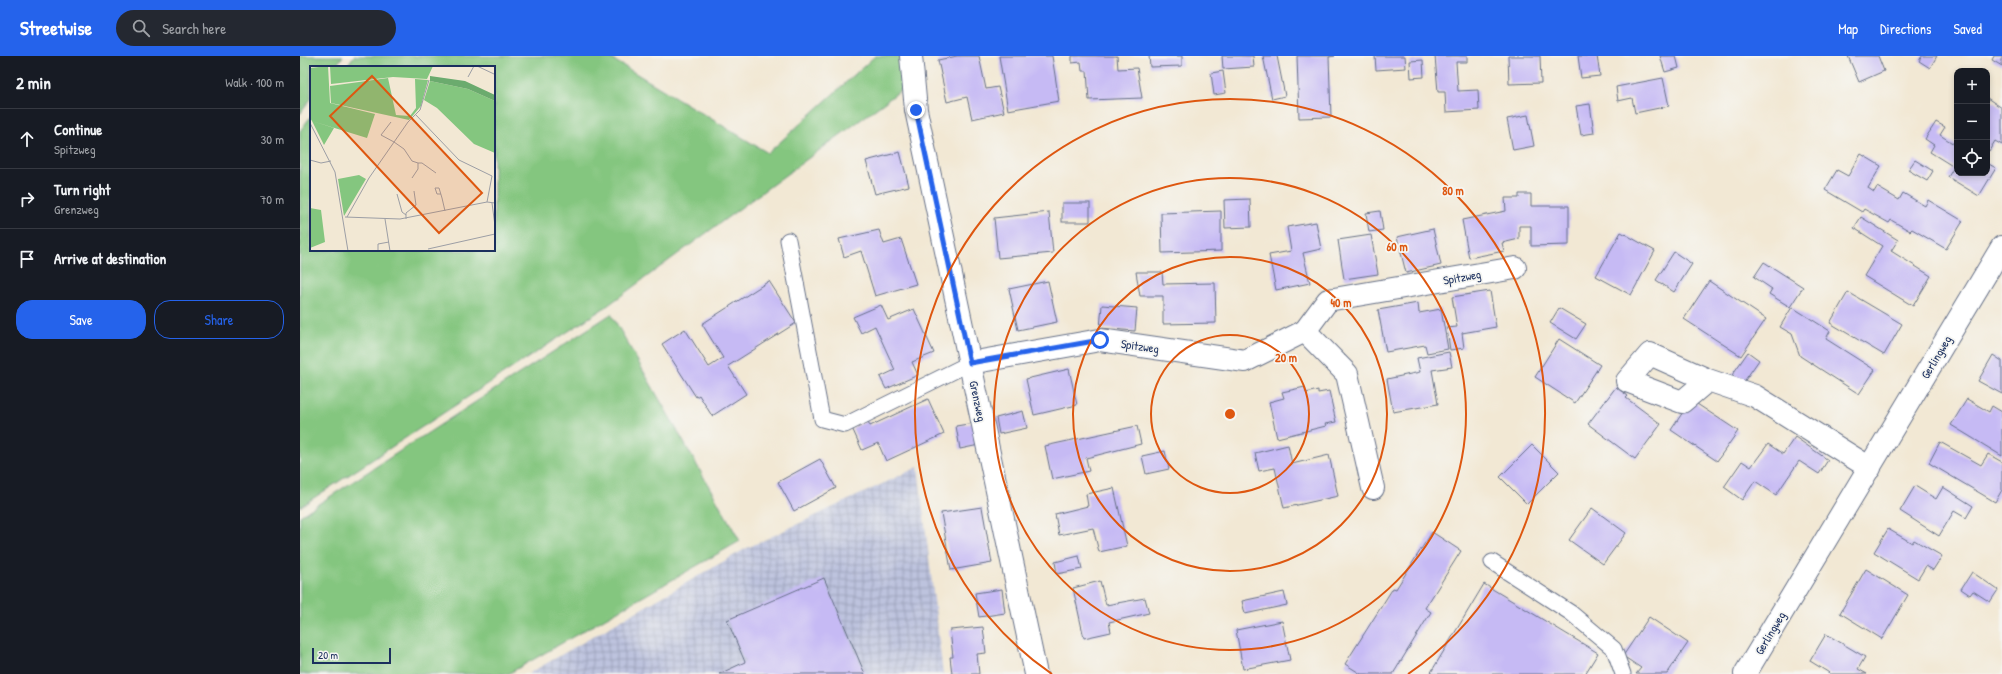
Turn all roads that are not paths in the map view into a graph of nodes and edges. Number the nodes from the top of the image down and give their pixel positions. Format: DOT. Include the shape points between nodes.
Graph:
graph roads {
  1 [pos="911,56"];
  2 [pos="788,240"];
  3 [pos="2002,247"];
  4 [pos="1516,268"];
  5 [pos="1305,331"];
  6 [pos="970,363"];
  7 [pos="1708,380"];
  8 [pos="1870,468"];
  9 [pos="1373,488"];
  10 [pos="1492,562"];
  11 [pos="1036,674"];
  12 [pos="1624,674"];
  13 [pos="1745,674"];
  1 -- 6 [label="street, Grenzweg" via="916,110"];
  2 -- 6 [label="lane" via="822,419 845,424"];
  3 -- 8 [label="street, Gerlingweg"];
  4 -- 5 [label="street, Spitzweg" via="1328,300"];
  5 -- 6 [label="street, Spitzweg" via="1245,361 1100,340"];
  5 -- 9 [label="street" via="1347,374"];
  6 -- 11 [label="street, Grenzweg"];
  7 -- 8 [label="street" via="1755,396"];
  8 -- 13 [label="street, Gerlingweg"];
  10 -- 12 [label="lane" via="1570,613 1614,649"];
}
